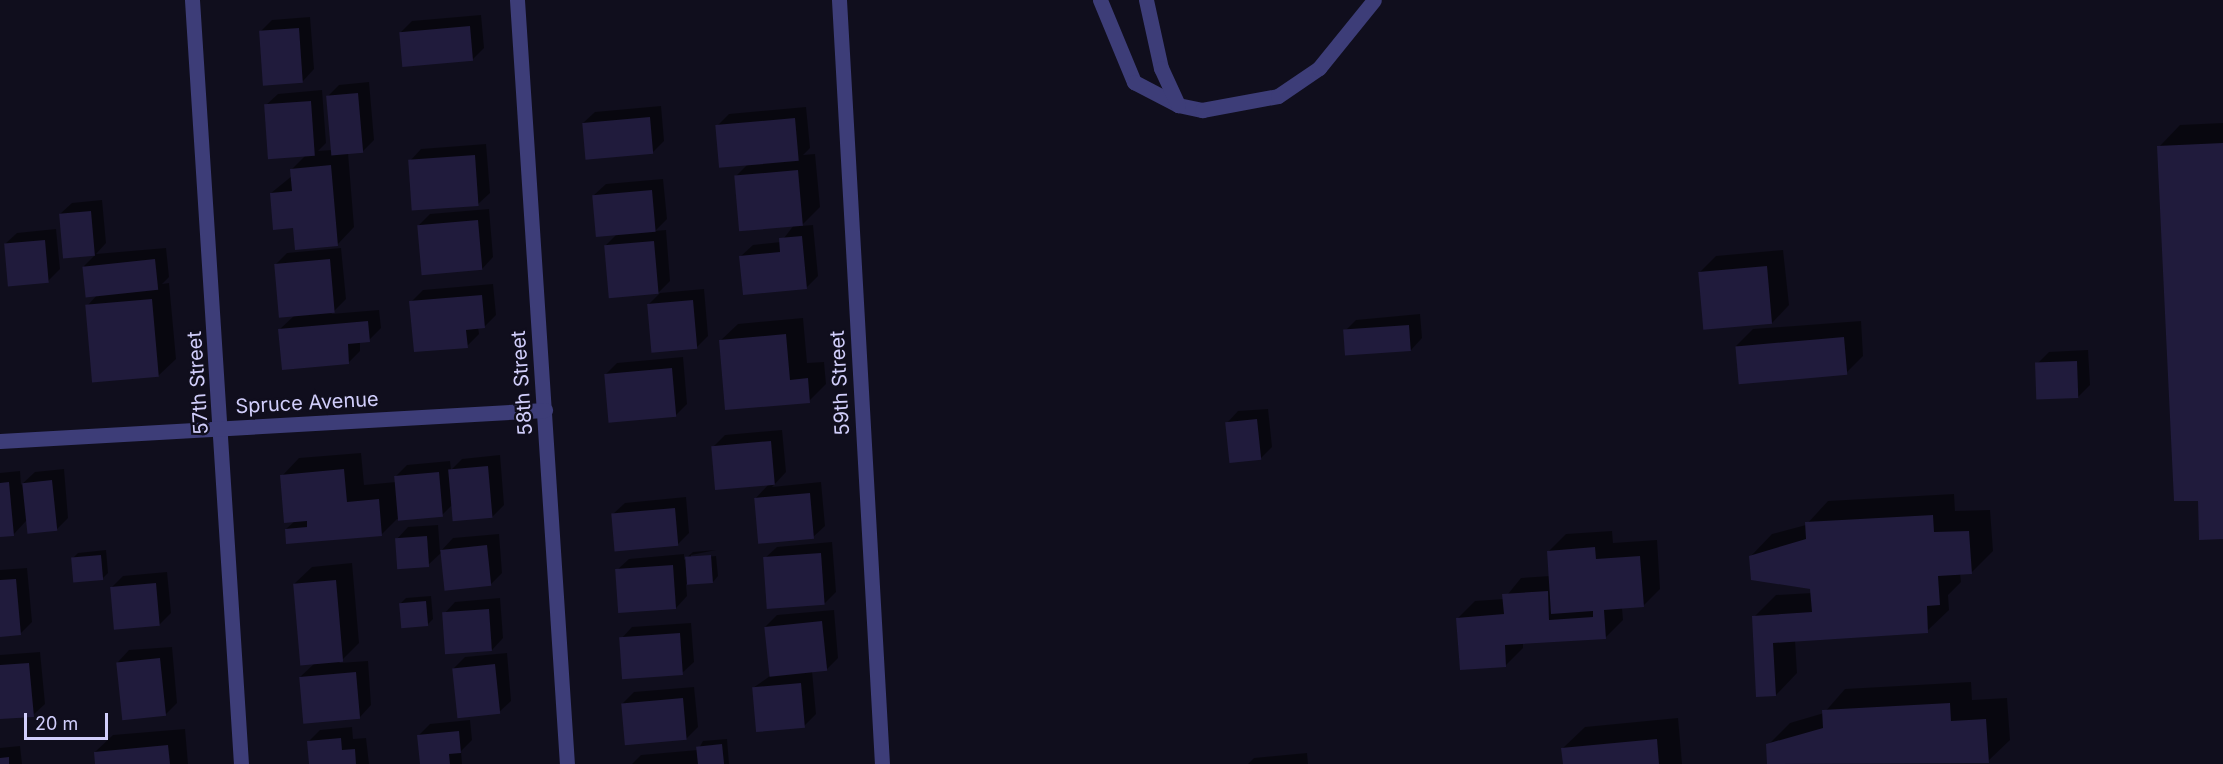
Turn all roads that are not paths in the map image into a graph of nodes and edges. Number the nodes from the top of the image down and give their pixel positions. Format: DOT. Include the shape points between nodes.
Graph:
graph roads {
  1 [pos="192,0"];
  2 [pos="517,0"];
  3 [pos="839,0"];
  4 [pos="1100,0"];
  5 [pos="1146,0"];
  6 [pos="1374,0"];
  7 [pos="1178,105"];
  8 [pos="545,410"];
  9 [pos="222,428"];
  10 [pos="0,441"];
  11 [pos="240,764"];
  12 [pos="567,764"];
  13 [pos="882,764"];
  1 -- 9 [label="street, 57th Street"];
  2 -- 8 [label="street, 58th Street"];
  3 -- 13 [label="street, 59th Street"];
  4 -- 7 [label="street" via="1134,82"];
  5 -- 7 [label="street" via="1161,68"];
  6 -- 7 [label="street" via="1319,68 1278,96 1202,110"];
  8 -- 9 [label="street, Spruce Avenue"];
  8 -- 12 [label="street, 58th Street"];
  9 -- 10 [label="street, Spruce Avenue"];
  9 -- 11 [label="street, 57th Street"];
}
